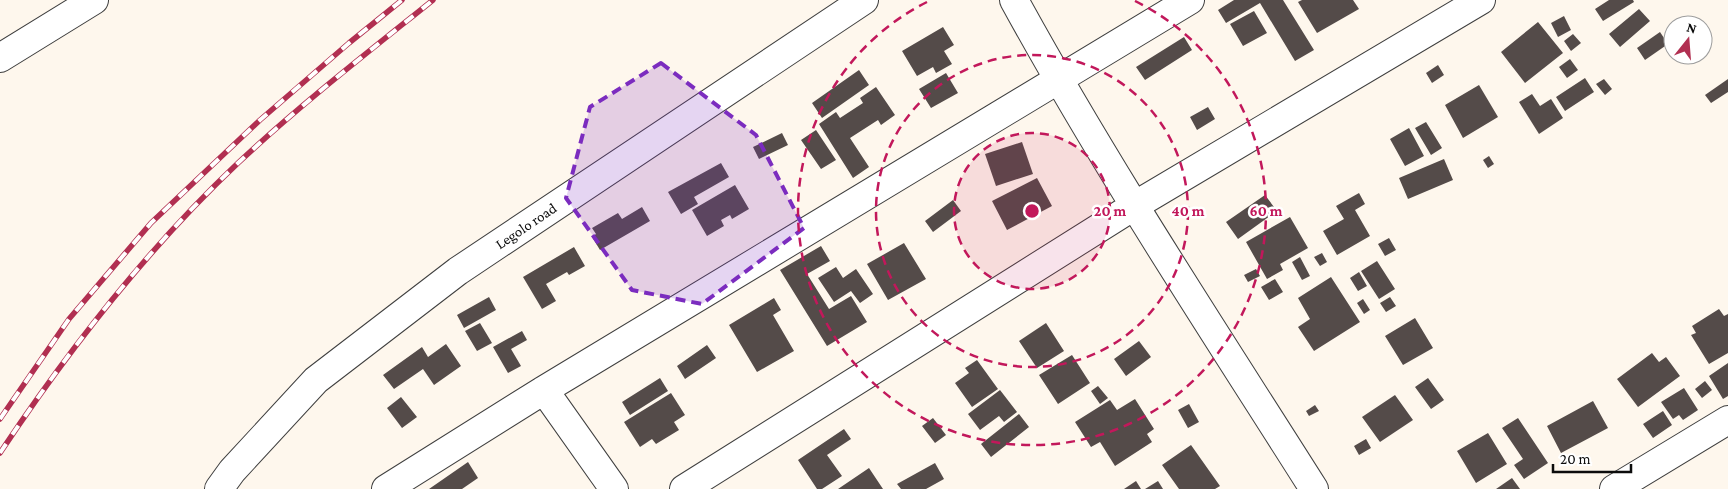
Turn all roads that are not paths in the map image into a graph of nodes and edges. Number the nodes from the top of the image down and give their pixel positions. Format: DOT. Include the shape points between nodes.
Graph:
graph roads {
  1 [pos="94,0"];
  2 [pos="864,0"];
  3 [pos="1014,0"];
  4 [pos="1190,0"];
  5 [pos="1481,0"];
  6 [pos="0,58"];
  7 [pos="1058,80"];
  8 [pos="1134,206"];
  9 [pos="544,390"];
  10 [pos="1728,420"];
  11 [pos="219,489"];
  12 [pos="386,489"];
  13 [pos="614,489"];
  14 [pos="684,489"];
  15 [pos="1314,489"];
  16 [pos="1614,489"];
  1 -- 6 [label="street"];
  2 -- 11 [label="street, Legolo road" via="458,271 316,380"];
  3 -- 7 [label="street"];
  4 -- 7 [label="street"];
  5 -- 8 [label="street"];
  7 -- 8 [label="street"];
  7 -- 9 [label="street"];
  8 -- 14 [label="street"];
  8 -- 15 [label="street"];
  9 -- 12 [label="street"];
  9 -- 13 [label="street"];
  10 -- 16 [label="street"];
}
